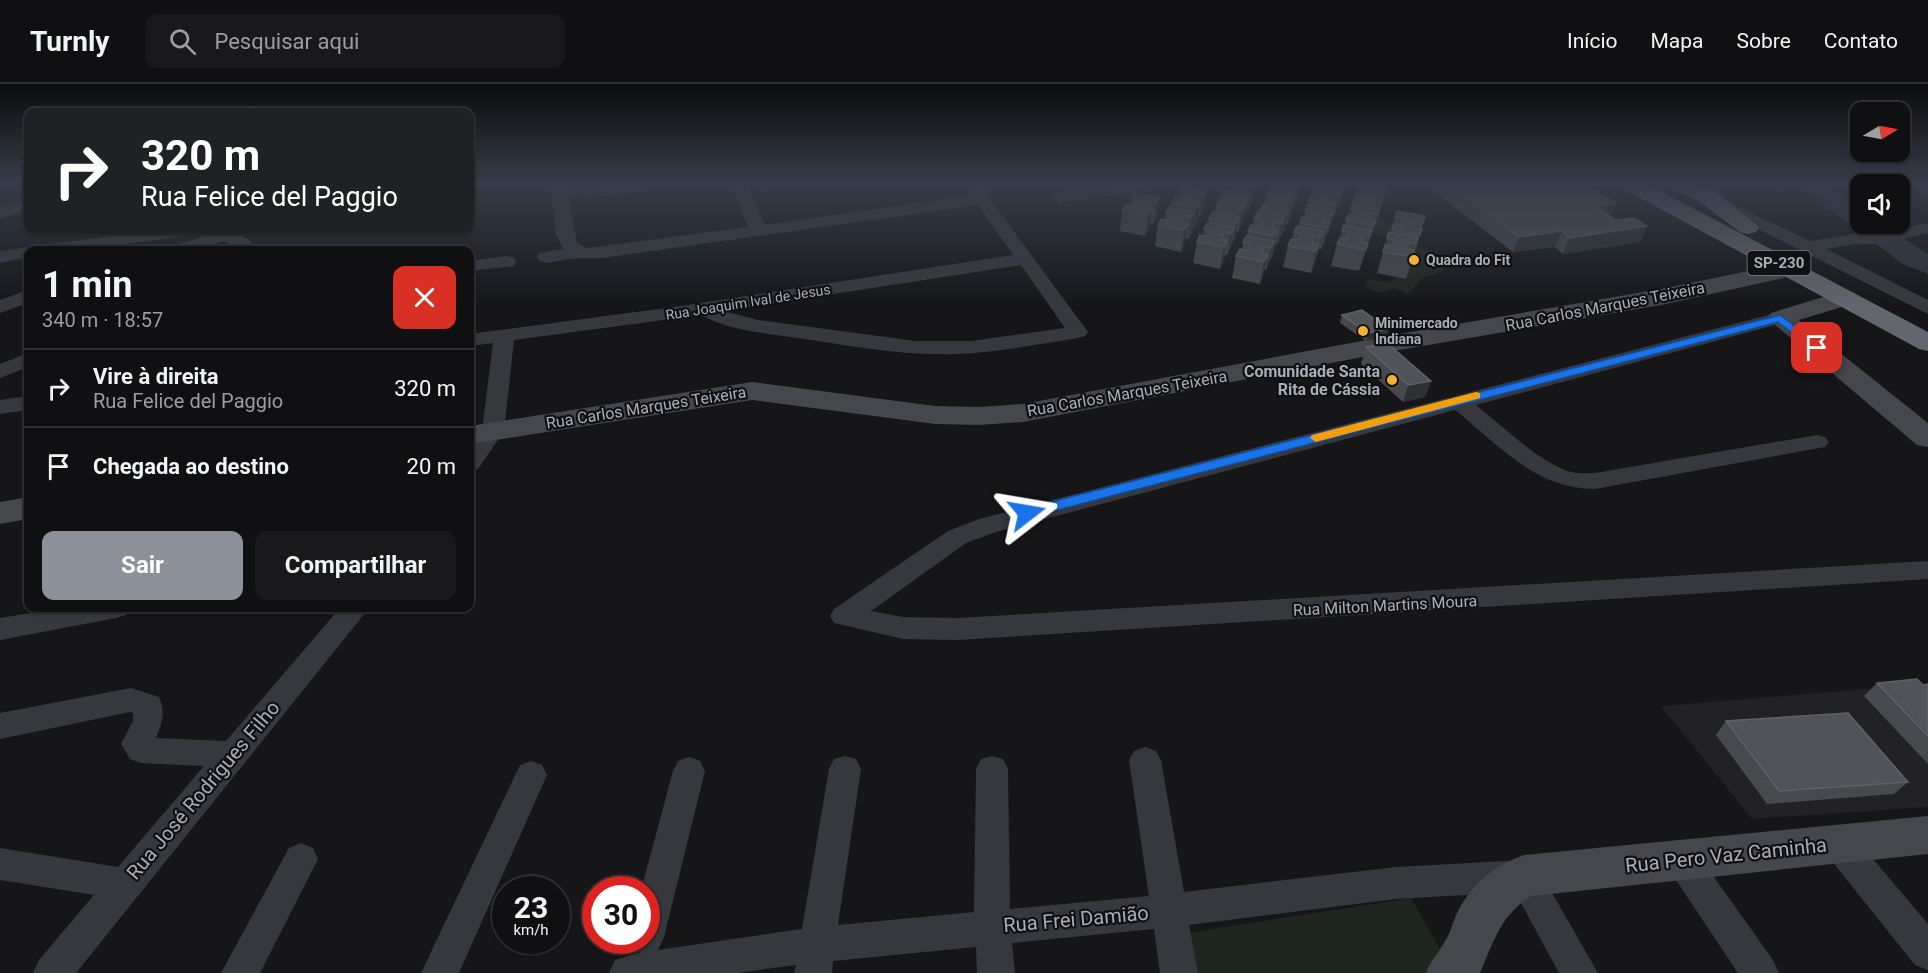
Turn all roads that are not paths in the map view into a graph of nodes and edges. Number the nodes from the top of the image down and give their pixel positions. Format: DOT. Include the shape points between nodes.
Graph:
graph roads {
  1 [pos="564,224"];
  2 [pos="756,224"];
  3 [pos="799,224"];
  4 [pos="1002,224"];
  5 [pos="1708,224"];
  6 [pos="1733,224"];
  7 [pos="1744,224"];
  8 [pos="1762,224"];
  9 [pos="1928,228"];
  10 [pos="1910,230"];
  11 [pos="759,232"];
  12 [pos="150,234"];
  13 [pos="217,234"];
  14 [pos="1888,234"];
  15 [pos="228,236"];
  16 [pos="1769,243"];
  17 [pos="68,246"];
  18 [pos="192,246"];
  19 [pos="244,246"];
  20 [pos="1815,251"];
  21 [pos="24,253"];
  22 [pos="576,253"];
  23 [pos="0,257"];
  24 [pos="546,257"];
  25 [pos="1026,259"];
  26 [pos="507,262"];
  27 [pos="474,266"];
  28 [pos="1791,269"];
  29 [pos="1739,279"];
  30 [pos="24,298"];
  31 [pos="1846,298"];
  32 [pos="0,307"];
  33 [pos="1928,308"];
  34 [pos="704,309"];
  35 [pos="1790,315"];
  36 [pos="1928,327"];
  37 [pos="504,335"];
  38 [pos="474,339"];
  39 [pos="1928,343"];
  40 [pos="24,361"];
  41 [pos="0,372"];
  42 [pos="1457,400"];
  43 [pos="24,404"];
  44 [pos="0,407"];
  45 [pos="481,433"];
  46 [pos="1928,438"];
  47 [pos="1817,442"];
  48 [pos="474,453"];
  49 [pos="24,509"];
  50 [pos="0,513"];
  51 [pos="1928,570"];
  52 [pos="94,612"];
  53 [pos="352,612"];
  54 [pos="0,629"];
  55 [pos="0,726"];
  56 [pos="233,754"];
  57 [pos="1145,760"];
  58 [pos="845,769"];
  59 [pos="992,769"];
  60 [pos="689,771"];
  61 [pos="531,775"];
  62 [pos="1928,835"];
  63 [pos="1839,844"];
  64 [pos="301,859"];
  65 [pos="1682,860"];
  66 [pos="0,864"];
  67 [pos="1524,876"];
  68 [pos="125,884"];
  69 [pos="1167,911"];
  70 [pos="992,927"];
  71 [pos="1928,952"];
  72 [pos="639,959"];
  73 [pos="814,959"];
  74 [pos="52,973"];
  75 [pos="240,973"];
  76 [pos="440,973"];
  77 [pos="996,973"];
  78 [pos="1179,973"];
  79 [pos="1450,973"];
  80 [pos="1579,973"];
  81 [pos="1760,973"];
  1 -- 22 [label="street" via="570,249"];
  2 -- 11 [label="street"];
  3 -- 11 [label="street"];
  4 -- 25 [label="street"];
  5 -- 28 [label="highway, SP-230"];
  6 -- 16 [label="highway, SP-230"];
  7 -- 16 [label="highway"];
  8 -- 20 [label="street"];
  9 -- 10 [label="street"];
  11 -- 22 [label="street"];
  12 -- 17 [label="street"];
  13 -- 15 [label="street"];
  14 -- 20 [label="street" via="1872,246"];
  15 -- 18 [label="street"];
  15 -- 19 [label="street"];
  16 -- 36 [label="highway, SP-230"];
  20 -- 33 [label="street"];
  21 -- 23 [label="street"];
  22 -- 24 [label="street"];
  25 -- 34 [label="street, Rua Joaquim Ival de Jesus"];
  25 -- 34 [label="street" via="1078,332 975,346 933,347 746,324"];
  26 -- 27 [label="street"];
  28 -- 29 [label="street, Rua Carlos Marques Teixeira"];
  28 -- 31 [label="highway, SP-230"];
  29 -- 35 [label="street" via="1777,290 1797,303"];
  29 -- 45 [label="street, Rua Carlos Marques Teixeira" via="1000,416 933,415 752,391"];
  30 -- 32 [label="street"];
  31 -- 35 [label="street"];
  31 -- 39 [label="highway, SP-230"];
  34 -- 37 [label="street, Rua Joaquim Ival de Jesus"];
  35 -- 42 [label="street"];
  35 -- 46 [label="street"];
  37 -- 38 [label="street, Rua Joaquim Ival de Jesus"];
  37 -- 45 [label="street"];
  40 -- 41 [label="street"];
  42 -- 47 [label="street" via="1538,464 1559,477 1573,480 1595,481"];
  42 -- 51 [label="street, Rua Milton Martins Moura" via="988,525 957,537 844,616 903,628 958,630"];
  43 -- 44 [label="street"];
  45 -- 48 [label="street"];
  49 -- 50 [label="street"];
  52 -- 54 [label="street"];
  53 -- 56 [label="street, Rua José Rodrigues Filho"];
  55 -- 56 [label="street" via="131,700 148,706 148,720 136,744 141,750"];
  56 -- 68 [label="street, Rua José Rodrigues Filho"];
  57 -- 69 [label="street"];
  58 -- 73 [label="street"];
  59 -- 70 [label="street"];
  60 -- 72 [label="street"];
  61 -- 76 [label="street"];
  62 -- 63 [label="street, Rua Pero Vaz Caminha"];
  63 -- 65 [label="street, Rua Pero Vaz Caminha"];
  63 -- 71 [label="street"];
  64 -- 75 [label="street"];
  65 -- 67 [label="street, Rua Pero Vaz Caminha"];
  65 -- 81 [label="street"];
  66 -- 68 [label="street"];
  67 -- 69 [label="street, Rua Frei Damião" via="1396,883"];
  67 -- 79 [label="street" via="1498,892 1475,926 1463,957"];
  67 -- 80 [label="street"];
  68 -- 74 [label="street, Rua José Rodrigues Filho"];
  69 -- 70 [label="street, Rua Frei Damião"];
  69 -- 78 [label="street"];
  70 -- 73 [label="street, Rua Frei Damião"];
  70 -- 77 [label="street"];
  72 -- 73 [label="street, Rua Frei Damião"];
}
